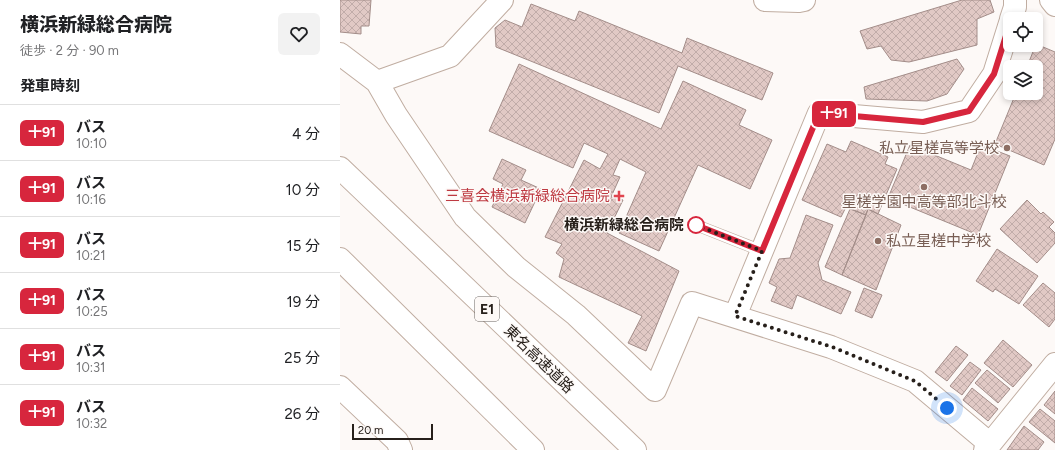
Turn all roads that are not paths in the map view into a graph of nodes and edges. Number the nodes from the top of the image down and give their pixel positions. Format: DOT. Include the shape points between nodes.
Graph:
graph roads {
  1 [pos="502,0"];
  2 [pos="765,0"];
  3 [pos="804,0"];
  4 [pos="1014,0"];
  5 [pos="1051,0"];
  6 [pos="1055,5"];
  7 [pos="1013,12"];
  8 [pos="1003,45"];
  9 [pos="340,54"];
  10 [pos="377,82"];
  11 [pos="340,168"];
  12 [pos="696,225"];
  13 [pos="762,251"];
  14 [pos="340,259"];
  15 [pos="735,316"];
  16 [pos="1055,364"];
  17 [pos="340,388"];
  18 [pos="988,447"];
  19 [pos="401,450"];
  20 [pos="533,450"];
  21 [pos="635,450"];
  1 -- 10 [label="main road" via="450,56"];
  2 -- 3 [label="main road"];
  4 -- 7 [label="main road"];
  5 -- 6 [label="main road"];
  8 -- 13 [label="main road" via="994,74 969,111 923,122 819,113"];
  9 -- 10 [label="main road"];
  10 -- 15 [label="main road" via="396,115 465,217 516,266 576,315 655,390 692,304"];
  11 -- 21 [label="main road, 東名高速道路 / E1"];
  12 -- 13 [label="lane"];
  13 -- 15 [label="main road"];
  14 -- 20 [label="main road"];
  15 -- 18 [label="main road" via="832,347 915,381"];
  16 -- 18 [label="main road"];
  17 -- 19 [label="main road" via="397,441"];
}
